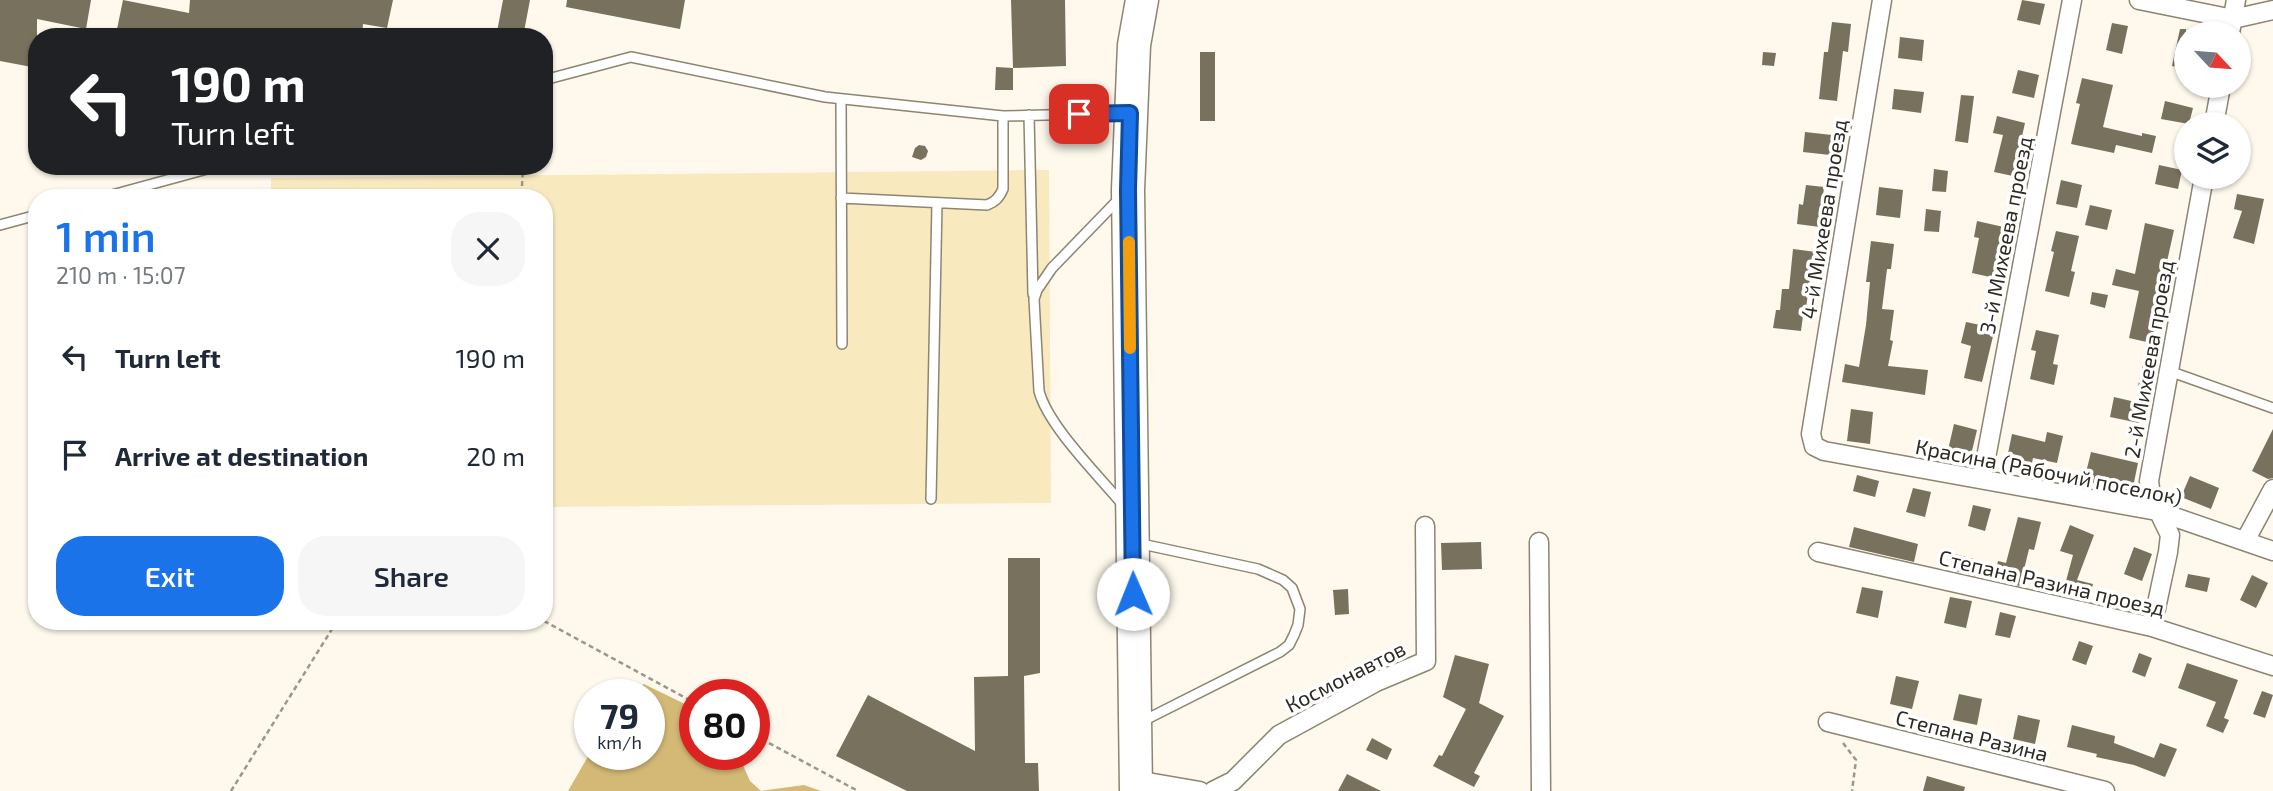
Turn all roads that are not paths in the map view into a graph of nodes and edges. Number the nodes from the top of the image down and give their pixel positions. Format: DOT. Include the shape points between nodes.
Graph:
graph roads {
  1 [pos="1142,0"];
  2 [pos="1882,0"];
  3 [pos="2072,0"];
  4 [pos="2139,0"];
  5 [pos="2236,0"];
  6 [pos="2273,10"];
  7 [pos="2214,21"];
  8 [pos="2233,21"];
  9 [pos="2245,21"];
  10 [pos="553,78"];
  11 [pos="841,99"];
  12 [pos="1130,113"];
  13 [pos="1029,115"];
  14 [pos="1003,116"];
  15 [pos="185,175"];
  16 [pos="134,189"];
  17 [pos="2202,189"];
  18 [pos="1128,190"];
  19 [pos="841,198"];
  20 [pos="937,203"];
  21 [pos="28,217"];
  22 [pos="0,225"];
  23 [pos="1034,299"];
  24 [pos="842,344"];
  25 [pos="2169,371"];
  26 [pos="2273,408"];
  27 [pos="1814,446"];
  28 [pos="1982,480"];
  29 [pos="2273,489"];
  30 [pos="931,499"];
  31 [pos="2157,511"];
  32 [pos="1425,526"];
  33 [pos="1132,529"];
  34 [pos="2245,541"];
  35 [pos="1539,542"];
  36 [pos="2273,551"];
  37 [pos="1818,552"];
  38 [pos="2152,627"];
  39 [pos="2273,666"];
  40 [pos="1828,722"];
  41 [pos="1135,724"];
  42 [pos="1136,785"];
  43 [pos="1200,791"];
  44 [pos="1213,791"];
  45 [pos="1541,791"];
  46 [pos="2105,791"];
  1 -- 12 [label="highway"];
  2 -- 27 [label="street, 4-й Михеева проезд" via="1811,433"];
  3 -- 28 [label="street, 3-й Михеева проезд"];
  4 -- 7 [label="street"];
  5 -- 8 [label="street"];
  6 -- 9 [label="street"];
  10 -- 11 [label="lane" via="631,57"];
  11 -- 14 [label="lane"];
  11 -- 19 [label="lane"];
  12 -- 13 [label="lane"];
  12 -- 18 [label="highway"];
  13 -- 14 [label="lane"];
  13 -- 23 [label="lane"];
  14 -- 20 [label="lane" via="1000,196 987,205"];
  15 -- 16 [label="lane"];
  17 -- 25 [label="street, 2-й Михеева проезд"];
  18 -- 23 [label="lane" via="1052,268"];
  18 -- 33 [label="highway"];
  19 -- 20 [label="lane"];
  19 -- 24 [label="lane"];
  20 -- 30 [label="lane"];
  21 -- 22 [label="lane"];
  23 -- 33 [label="lane" via="1041,399"];
  25 -- 26 [label="lane"];
  25 -- 31 [label="street, 2-й Михеева проезд" via="2149,481"];
  27 -- 28 [label="street, Красина (Рабочий поселок)"];
  28 -- 31 [label="street, Красина (Рабочий поселок)"];
  29 -- 34 [label="street"];
  31 -- 34 [label="street, Красина (Рабочий поселок)"];
  31 -- 38 [label="street, 2-й Михеева проезд" via="2170,535"];
  32 -- 44 [label="street, Космонавтов" via="1426,661 1376,682 1279,735 1233,781"];
  33 -- 41 [label="highway"];
  33 -- 41 [label="lane" via="1271,573 1292,588 1300,609 1294,635 1280,652"];
  34 -- 36 [label="street, Красина (Рабочий поселок)"];
  35 -- 45 [label="street"];
  37 -- 38 [label="street, Степана Разина проезд"];
  38 -- 39 [label="street, Степана Разина проезд"];
  40 -- 46 [label="street, Степана Разина"];
  41 -- 42 [label="highway"];
  42 -- 43 [label="street"];
}
